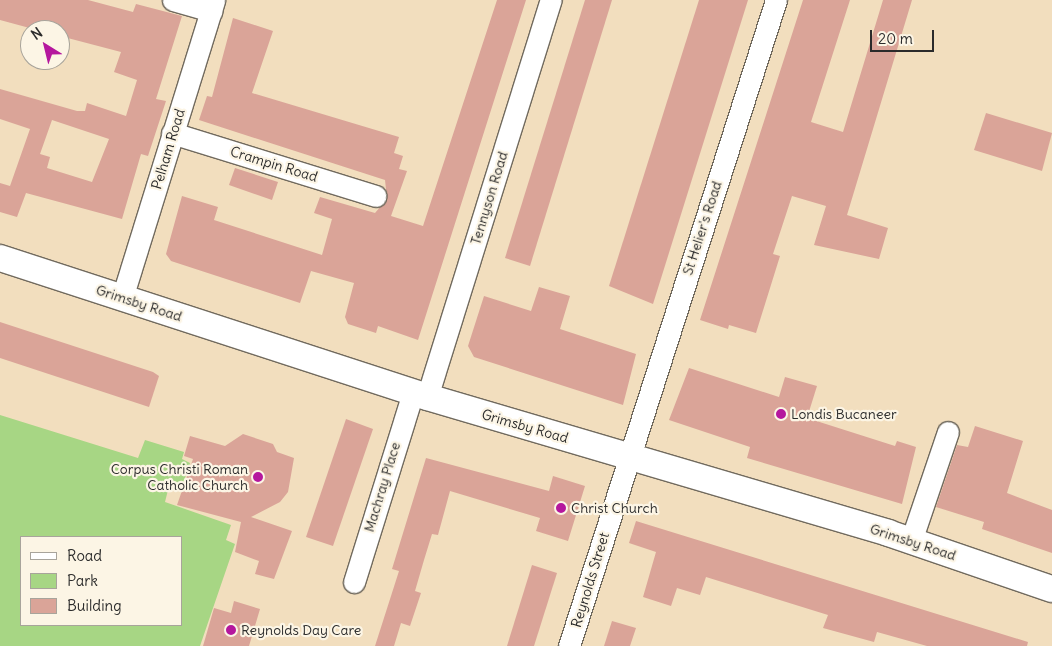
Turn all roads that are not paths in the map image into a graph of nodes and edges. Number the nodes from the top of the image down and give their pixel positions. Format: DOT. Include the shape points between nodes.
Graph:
graph roads {
  1 [pos="173,0"];
  2 [pos="551,0"];
  3 [pos="776,0"];
  4 [pos="213,5"];
  5 [pos="172,133"];
  6 [pos="375,196"];
  7 [pos="0,258"];
  8 [pos="122,298"];
  9 [pos="420,394"];
  10 [pos="948,432"];
  11 [pos="628,456"];
  12 [pos="910,540"];
  13 [pos="354,582"];
  14 [pos="1052,590"];
  15 [pos="569,646"];
  1 -- 4 [label="street"];
  2 -- 9 [label="street, Tennyson Road"];
  3 -- 11 [label="street, St Helier's Road"];
  4 -- 5 [label="street, Pelham Road"];
  5 -- 6 [label="street, Crampin Road"];
  5 -- 8 [label="street, Pelham Road"];
  7 -- 8 [label="main road, Grimsby Road"];
  8 -- 9 [label="main road, Grimsby Road"];
  9 -- 11 [label="main road, Grimsby Road"];
  9 -- 13 [label="street, Machray Place"];
  10 -- 12 [label="street"];
  11 -- 12 [label="main road, Grimsby Road"];
  11 -- 15 [label="street, Reynolds Street"];
  12 -- 14 [label="main road, Grimsby Road"];
}
